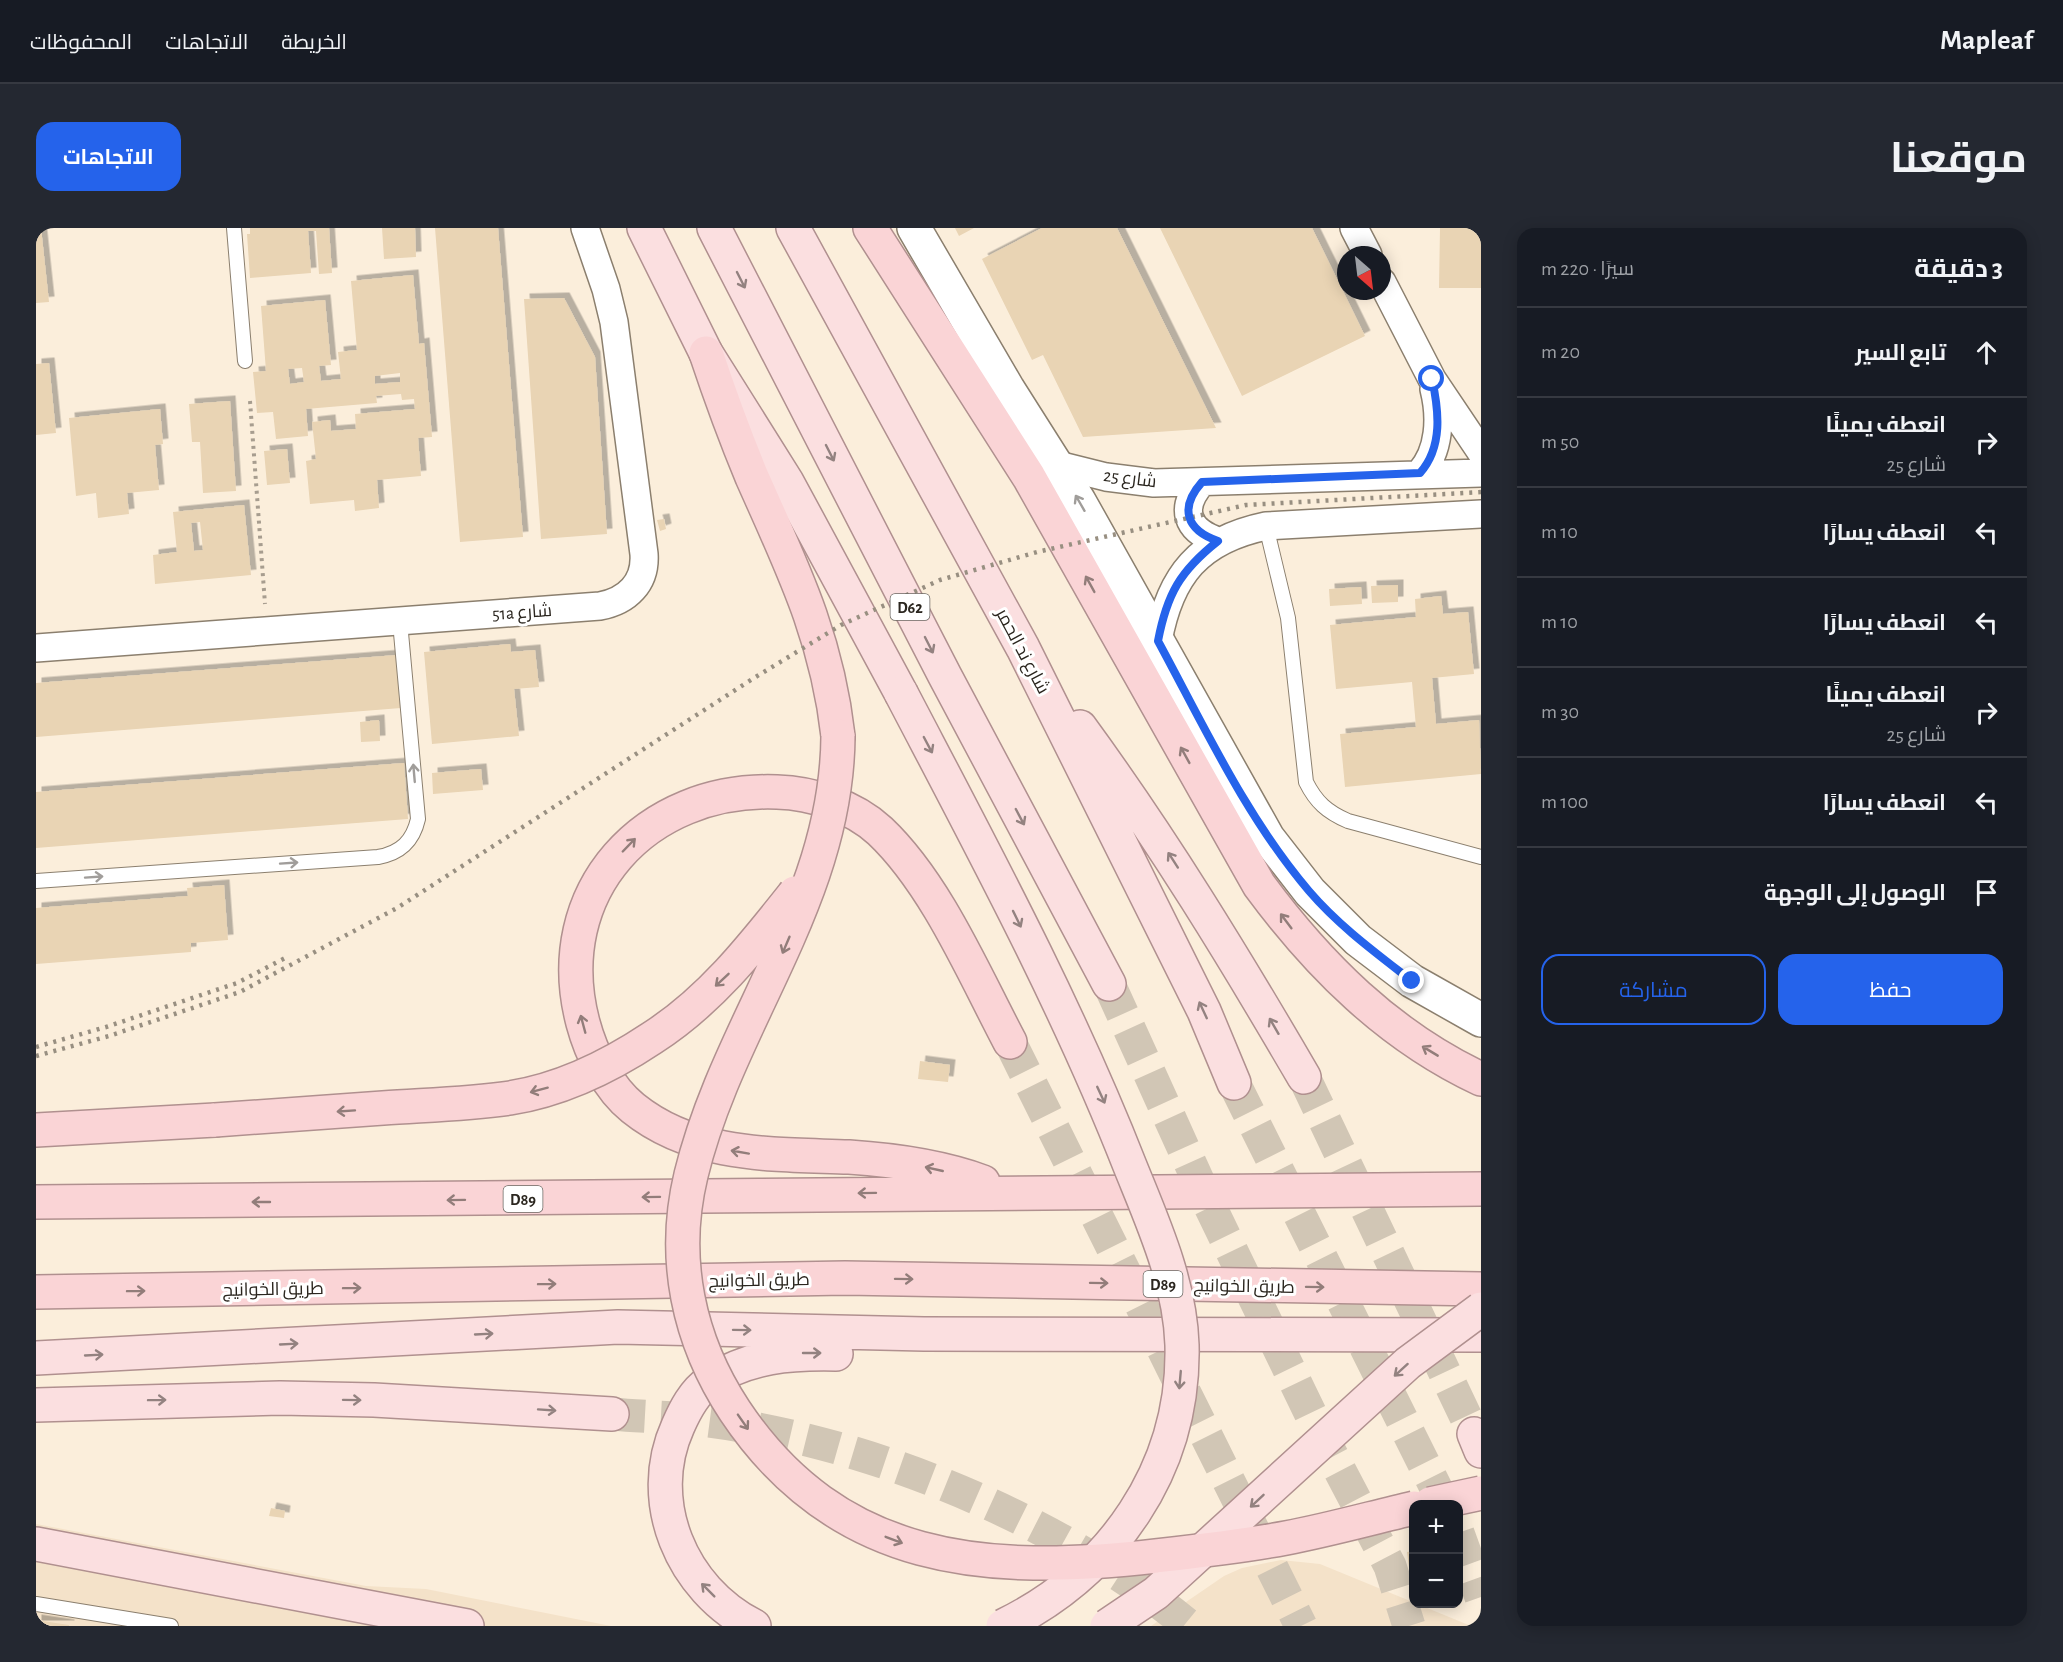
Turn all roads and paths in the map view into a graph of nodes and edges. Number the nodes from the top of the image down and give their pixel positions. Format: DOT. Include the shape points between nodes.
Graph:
graph roads {
  1 [pos="234,228"];
  2 [pos="585,228"];
  3 [pos="644,228"];
  4 [pos="714,228"];
  5 [pos="793,228"];
  6 [pos="870,228"];
  7 [pos="914,228"];
  8 [pos="1354,228"];
  9 [pos="1363,246"];
  10 [pos="1391,299"];
  11 [pos="706,353"];
  12 [pos="245,361"];
  13 [pos="1432,379"];
  14 [pos="250,401"];
  15 [pos="1481,452"];
  16 [pos="1058,465"];
  17 [pos="1420,473"];
  18 [pos="1481,473"];
  19 [pos="1202,482"];
  20 [pos="1481,514"];
  21 [pos="1266,525"];
  22 [pos="1218,541"];
  23 [pos="400,622"];
  24 [pos="267,631"];
  25 [pos="1158,641"];
  26 [pos="36,648"];
  27 [pos="1023,648"];
  28 [pos="1481,857"];
  29 [pos="813,871"];
  30 [pos="36,881"];
  31 [pos="1109,984"];
  32 [pos="1481,1020"];
  33 [pos="1010,1042"];
  34 [pos="1304,1077"];
  35 [pos="1481,1079"];
  36 [pos="1234,1083"];
  37 [pos="36,1130"];
  38 [pos="1481,1189"];
  39 [pos="1010,1192"];
  40 [pos="36,1202"];
  41 [pos="1481,1289"];
  42 [pos="36,1292"];
  43 [pos="1481,1310"];
  44 [pos="924,1334"];
  45 [pos="1481,1335"];
  46 [pos="36,1358"];
  47 [pos="36,1405"];
  48 [pos="612,1414"];
  49 [pos="1481,1493"];
  50 [pos="1449,1500"];
  51 [pos="1409,1509"];
  52 [pos="36,1544"];
  53 [pos="36,1604"];
  54 [pos="171,1626"];
  55 [pos="467,1626"];
  56 [pos="754,1626"];
  57 [pos="1002,1626"];
  58 [pos="1107,1626"];
  1 -- 12 [label="lane"];
  2 -- 23 [label="street, 51a شارع" via="614,322 644,554 645,566 639,582 615,603"];
  3 -- 11 [label="main road"];
  4 -- 31 [label="main road, D62, one-way"];
  5 -- 27 [label="main road, شارع ند الحمر"];
  35 -- 6 [label="highway, one-way" via="1415,1042 1370,1009 1299,938 1258,885 1029,477"];
  7 -- 16 [label="street" via="1008,389"];
  8 -- 9 [label="street"];
  10 -- 13 [label="street"];
  11 -- 29 [label="highway, bridge" via="735,436 821,643 833,689 838,736 834,805"];
  11 -- 57 [label="main road, one-way, bridge" via="787,482 997,877 1108,1110 1172,1280 1182,1345 1178,1401 1166,1447 1140,1503 1120,1536 1094,1564 1028,1614"];
  13 -- 15 [label="street"];
  13 -- 17 [label="street" via="1437,410 1436,442 1430,462"];
  14 -- 24 [label="path"];
  16 -- 19 [label="street, شارع 25" via="1154,483"];
  25 -- 16 [label="street, one-way"];
  17 -- 18 [label="street, شارع 25"];
  17 -- 19 [label="street, شارع 25"];
  19 -- 22 [label="street" via="1191,494 1191,524 1203,536"];
  20 -- 21 [label="street"];
  21 -- 22 [label="street"];
  21 -- 28 [label="lane" via="1288,618 1305,782 1315,800 1329,813 1348,821"];
  22 -- 25 [label="street" via="1194,560 1176,583 1163,612"];
  23 -- 24 [label="street, 51a شارع"];
  30 -- 23 [label="lane, one-way" via="378,857 401,849 409,841 418,819"];
  24 -- 26 [label="street, 51a شارع"];
  25 -- 32 [label="street" via="1268,838 1310,892 1358,940 1412,981"];
  34 -- 27 [label="main road, one-way" via="1233,955 1158,838"];
  36 -- 27 [label="main road, شارع ند الحمر, one-way" via="1204,1011"];
  29 -- 37 [label="highway, one-way, bridge" via="732,971 693,1007 653,1038 608,1064 561,1084 500,1099"];
  29 -- 51 [label="highway, one-way, bridge" via="774,972 709,1116 684,1210 684,1276 698,1339 726,1398 766,1451 814,1496 870,1531 932,1552 998,1563 1064,1564 1208,1550 1285,1538"];
  39 -- 33 [label="highway, one-way" via="932,1168 894,1161 743,1153 704,1144 667,1129 632,1108 601,1066 587,1039 576,999 575,957 582,916 602,876 631,842 667,815 708,798 753,791 808,795 840,805 878,829 908,861 933,899"];
  38 -- 39 [label="highway, D89"];
  39 -- 40 [label="highway, D89, one-way"];
  42 -- 41 [label="highway, طريق الخوانيج / D89, one-way" via="845,1278"];
  43 -- 58 [label="main road, one-way, bridge" via="1408,1363 1182,1571"];
  44 -- 45 [label="main road"];
  46 -- 44 [label="main road, one-way" via="618,1327"];
  56 -- 44 [label="main road, one-way" via="721,1603 696,1578 668,1524 663,1494 666,1463 687,1405 708,1383 762,1358 792,1353 887,1351"];
  47 -- 48 [label="main road, one-way" via="280,1398"];
  49 -- 50 [label="highway, bridge"];
  52 -- 55 [label="main road"];
  53 -- 54 [label="lane"];
}
